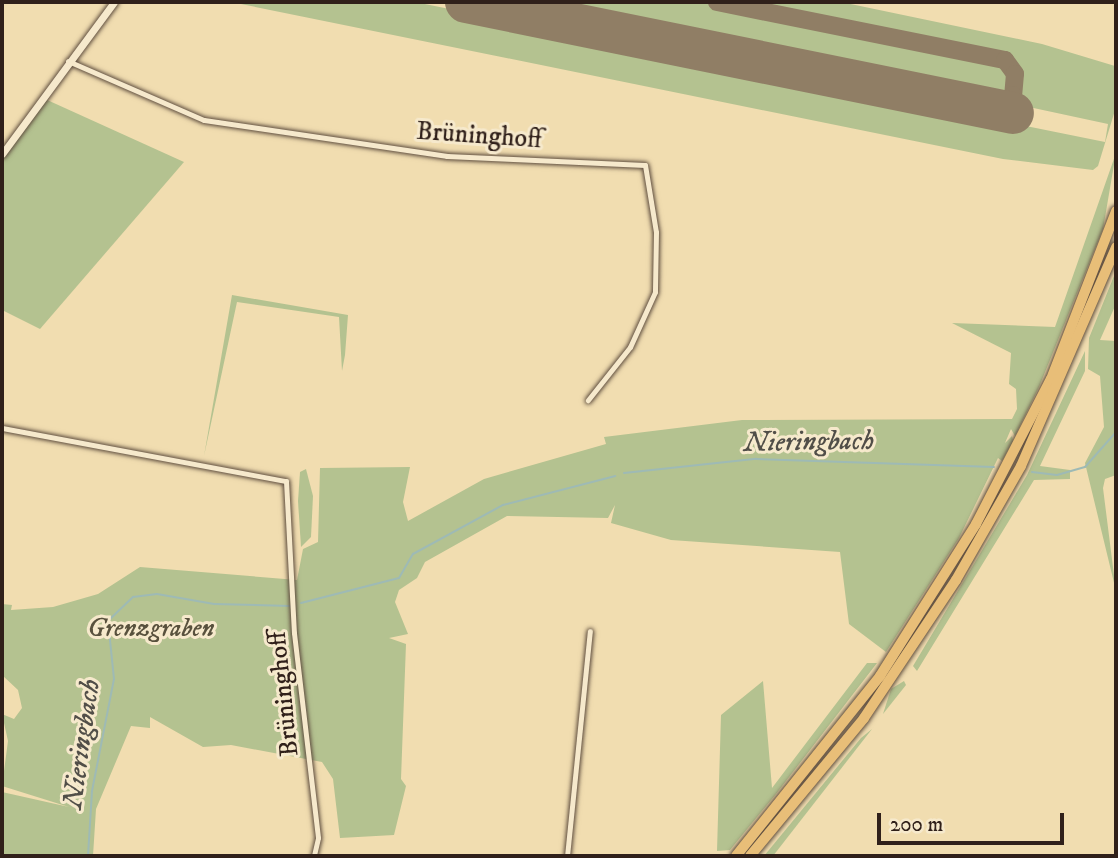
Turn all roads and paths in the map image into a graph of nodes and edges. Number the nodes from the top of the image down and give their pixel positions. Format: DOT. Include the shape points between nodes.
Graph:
graph roads {
  1 [pos="114,2"];
  2 [pos="68,61"];
  3 [pos="2,154"];
  4 [pos="1116,211"];
  5 [pos="1116,247"];
  6 [pos="588,400"];
  7 [pos="2,428"];
  8 [pos="590,631"];
  9 [pos="314,856"];
  10 [pos="567,856"];
  11 [pos="736,856"];
  12 [pos="750,856"];
  1 -- 2 [label="street"];
  2 -- 3 [label="street"];
  2 -- 6 [label="street, Brüninghoff" via="204,120 447,156 645,165 656,232 655,292 630,346"];
  4 -- 11 [label="highway" via="1051,379 976,524 880,677"];
  5 -- 12 [label="highway" via="1060,384 961,572 864,718"];
  7 -- 9 [label="street, Brüninghoff" via="286,481 294,633 318,838"];
  8 -- 10 [label="street"];
}
